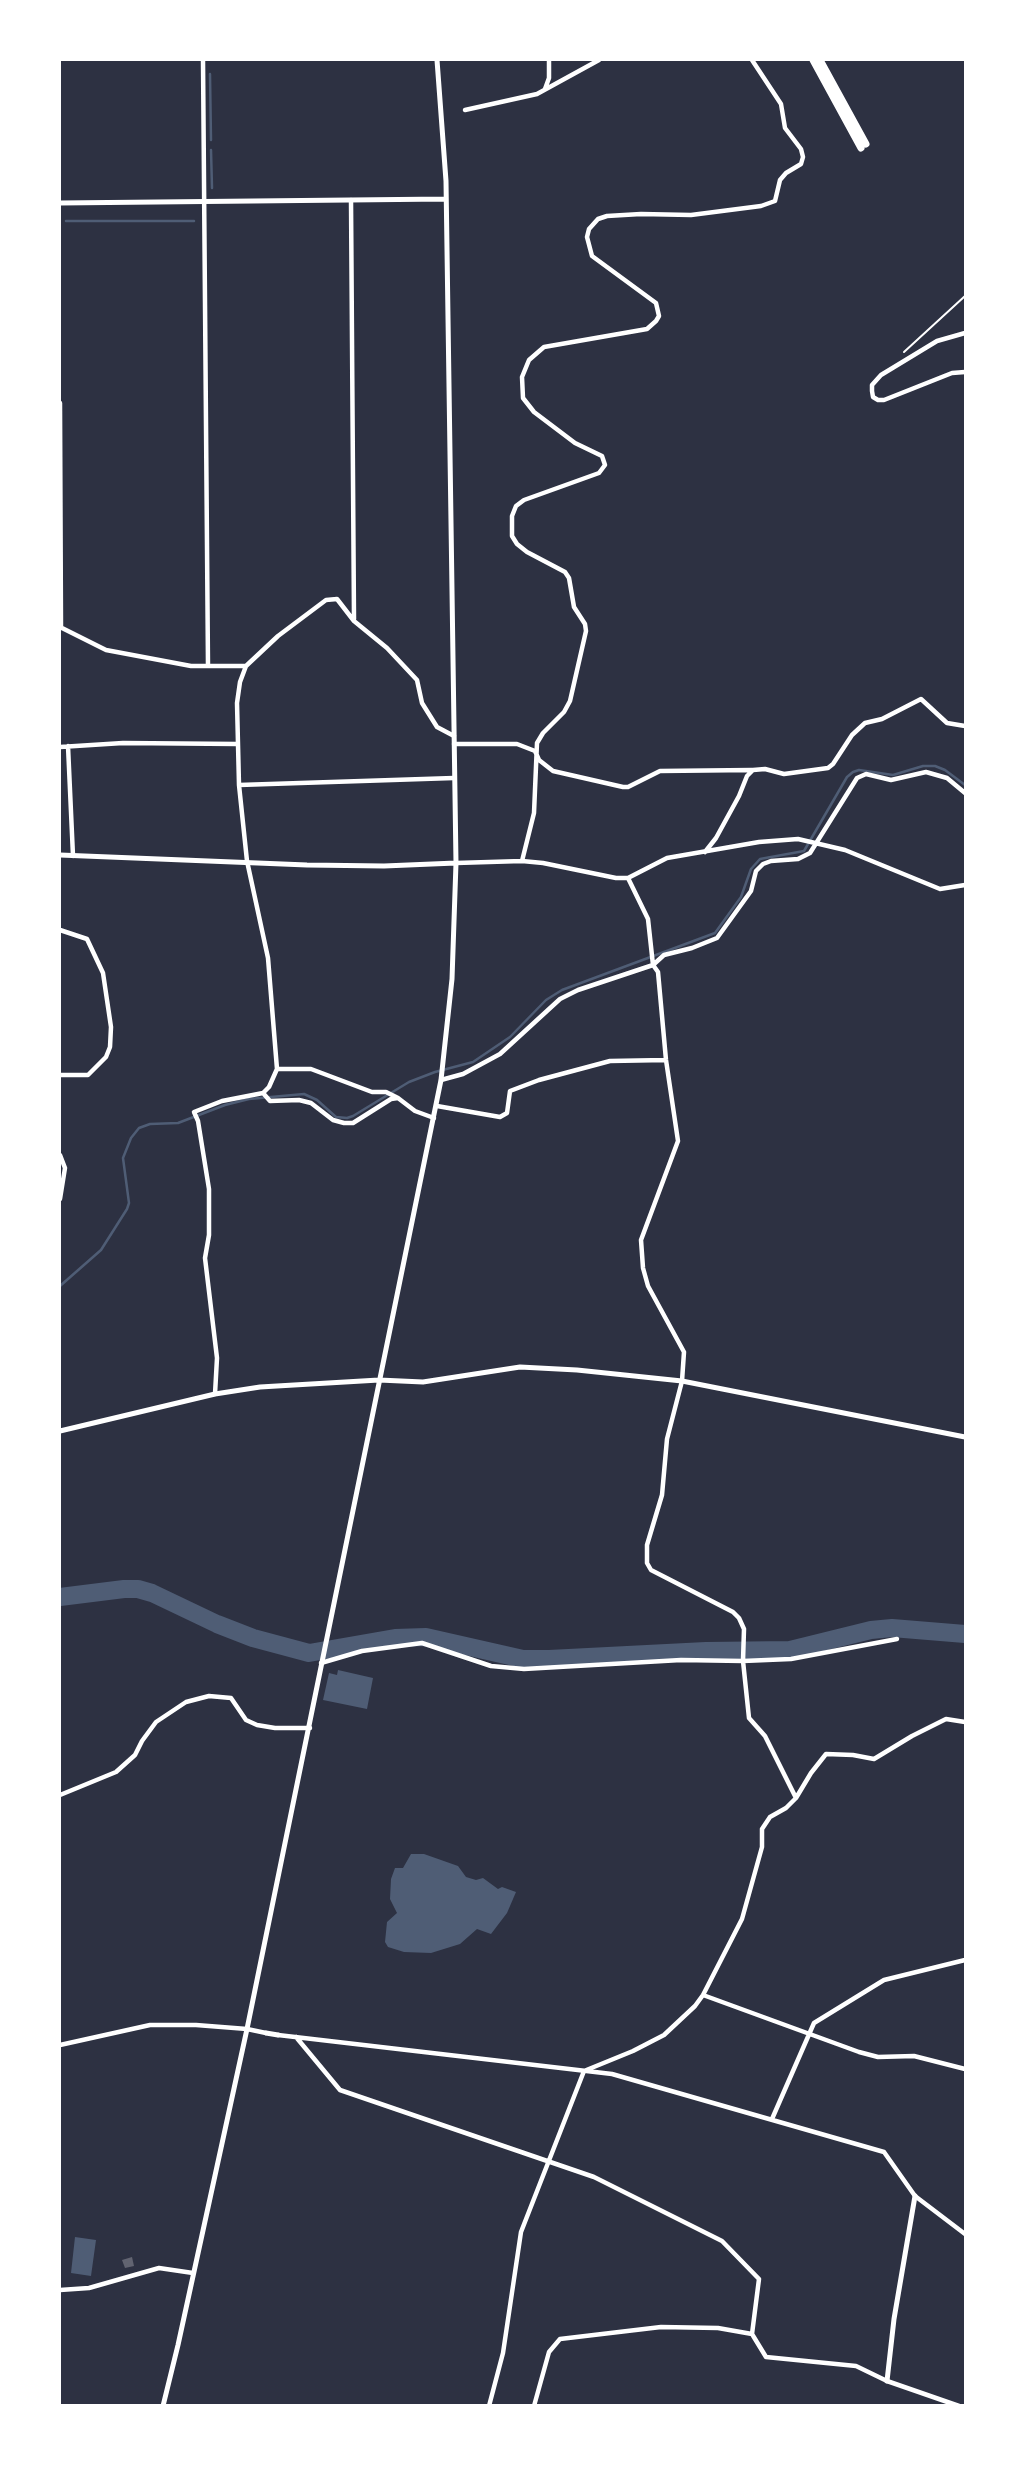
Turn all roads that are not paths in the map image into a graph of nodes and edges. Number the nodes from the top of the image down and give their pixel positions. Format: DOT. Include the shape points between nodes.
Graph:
graph roads {
  1 [pos="203,60"];
  2 [pos="437,60"];
  3 [pos="598,60"];
  4 [pos="752,60"];
  5 [pos="813,60"];
  6 [pos="820,60"];
  7 [pos="549,61"];
  8 [pos="545,90"];
  9 [pos="465,110"];
  10 [pos="446,199"];
  11 [pos="351,200"];
  12 [pos="204,202"];
  13 [pos="60,203"];
  14 [pos="965,333"];
  15 [pos="965,372"];
  16 [pos="60,402"];
  17 [pos="354,621"];
  18 [pos="60,627"];
  19 [pos="208,666"];
  20 [pos="246,666"];
  21 [pos="965,726"];
  22 [pos="454,736"];
  23 [pos="237,744"];
  24 [pos="454,744"];
  25 [pos="68,746"];
  26 [pos="60,747"];
  27 [pos="535,751"];
  28 [pos="753,770"];
  29 [pos="454,778"];
  30 [pos="239,785"];
  31 [pos="965,793"];
  32 [pos="814,843"];
  33 [pos="705,852"];
  34 [pos="60,855"];
  35 [pos="73,856"];
  36 [pos="247,861"];
  37 [pos="522,861"];
  38 [pos="456,863"];
  39 [pos="628,878"];
  40 [pos="965,885"];
  41 [pos="60,930"];
  42 [pos="653,963"];
  43 [pos="667,1060"];
  44 [pos="277,1069"];
  45 [pos="60,1075"];
  46 [pos="442,1079"];
  47 [pos="263,1093"];
  48 [pos="396,1097"];
  49 [pos="437,1105"];
  50 [pos="434,1118"];
  51 [pos="60,1155"];
  52 [pos="60,1199"];
  53 [pos="379,1380"];
  54 [pos="682,1381"];
  55 [pos="215,1394"];
  56 [pos="60,1431"];
  57 [pos="965,1437"];
  58 [pos="897,1639"];
  59 [pos="743,1660"];
  60 [pos="322,1661"];
  61 [pos="965,1722"];
  62 [pos="310,1728"];
  63 [pos="60,1795"];
  64 [pos="796,1798"];
  65 [pos="965,1960"];
  66 [pos="703,1995"];
  67 [pos="247,2029"];
  68 [pos="266,2033"];
  69 [pos="278,2035"];
  70 [pos="808,2035"];
  71 [pos="296,2037"];
  72 [pos="60,2045"];
  73 [pos="965,2069"];
  74 [pos="584,2071"];
  75 [pos="772,2119"];
  76 [pos="549,2163"];
  77 [pos="915,2196"];
  78 [pos="965,2234"];
  79 [pos="193,2273"];
  80 [pos="60,2290"];
  81 [pos="752,2334"];
  82 [pos="887,2381"];
  83 [pos="163,2406"];
  84 [pos="489,2406"];
  85 [pos="534,2406"];
  86 [pos="960,2406"];
  1 -- 12 [label="street"];
  2 -- 10 [label="street"];
  3 -- 8 [label="street"];
  4 -- 27 [label="street" via="780,104 785,128 802,149 801,164 780,180 775,201 691,215 598,219 587,236 592,256 656,303 659,316 647,329 544,347 529,360 522,377 523,398 534,412 575,443 602,456 605,465 599,473 524,500 512,516 512,536 517,544 569,578 574,607 586,631 570,701 543,733"];
  5 -- 6 [label="highway" via="863,146"];
  7 -- 8 [label="street"];
  8 -- 9 [label="street"];
  10 -- 11 [label="street"];
  10 -- 22 [label="street"];
  11 -- 12 [label="street"];
  11 -- 17 [label="street"];
  12 -- 13 [label="street"];
  12 -- 19 [label="street"];
  14 -- 15 [label="street" via="937,341 881,375 872,385 873,397 884,400"];
  16 -- 18 [label="street"];
  17 -- 20 [label="street" via="337,599 326,600"];
  17 -- 22 [label="street" via="417,680 422,703 437,727"];
  18 -- 19 [label="street" via="106,650"];
  19 -- 20 [label="street"];
  20 -- 23 [label="street" via="237,703"];
  21 -- 28 [label="street" via="947,723 921,699 865,723 828,768 784,774"];
  22 -- 24 [label="street"];
  23 -- 25 [label="street"];
  23 -- 30 [label="street"];
  24 -- 27 [label="street" via="517,744"];
  24 -- 29 [label="street"];
  25 -- 26 [label="street"];
  25 -- 35 [label="street"];
  27 -- 28 [label="street" via="538,760 553,771 623,787 660,771"];
  27 -- 37 [label="street" via="534,813"];
  28 -- 33 [label="street"];
  29 -- 30 [label="street"];
  29 -- 38 [label="street"];
  30 -- 36 [label="street"];
  31 -- 32 [label="street" via="939,774 926,772 891,780 866,774 857,778"];
  32 -- 33 [label="street" via="806,839 759,842"];
  32 -- 40 [label="street" via="845,850 940,889"];
  32 -- 42 [label="street" via="805,858 771,861 756,871 751,891 717,938"];
  33 -- 39 [label="street" via="667,858"];
  34 -- 35 [label="street"];
  35 -- 36 [label="street"];
  36 -- 38 [label="street" via="384,866"];
  36 -- 44 [label="street" via="268,958"];
  37 -- 38 [label="street"];
  37 -- 39 [label="street"];
  38 -- 46 [label="street" via="452,979"];
  39 -- 42 [label="street" via="648,919"];
  41 -- 45 [label="street" via="87,939 103,973 111,1027 106,1057 88,1075"];
  42 -- 43 [label="street" via="658,972"];
  42 -- 46 [label="street" via="560,999 500,1054 463,1074"];
  43 -- 49 [label="street" via="610,1061 539,1080 510,1091 507,1113 500,1117"];
  43 -- 54 [label="street" via="678,1141 641,1240 648,1286 684,1352"];
  44 -- 47 [label="street"];
  44 -- 48 [label="street" via="311,1069 372,1093"];
  46 -- 49 [label="street"];
  47 -- 48 [label="street" via="270,1101 306,1101 344,1123 353,1123"];
  47 -- 55 [label="street" via="194,1112 209,1189 205,1258 217,1358"];
  48 -- 50 [label="street"];
  49 -- 50 [label="street"];
  50 -- 53 [label="street"];
  51 -- 52 [label="street" via="65,1168"];
  53 -- 54 [label="street" via="423,1382 520,1367"];
  53 -- 55 [label="street"];
  53 -- 60 [label="street"];
  54 -- 57 [label="street"];
  54 -- 59 [label="street" via="667,1439 662,1495 647,1545 647,1563 651,1570 733,1612 744,1629"];
  55 -- 56 [label="street"];
  58 -- 59 [label="street" via="791,1659"];
  59 -- 60 [label="street" via="524,1669 491,1666 422,1643"];
  59 -- 64 [label="street" via="749,1718 765,1736"];
  60 -- 62 [label="street"];
  61 -- 64 [label="street" via="947,1719 874,1759 826,1754"];
  62 -- 63 [label="street" via="257,1725 246,1720 231,1698 209,1696 186,1702 156,1722 135,1755 116,1772"];
  62 -- 67 [label="street"];
  64 -- 66 [label="street" via="762,1829 762,1847 742,1919"];
  65 -- 70 [label="street" via="884,1980 814,2023"];
  66 -- 70 [label="street"];
  66 -- 74 [label="street" via="664,2035"];
  67 -- 68 [label="street"];
  67 -- 72 [label="street" via="150,2025"];
  67 -- 79 [label="street"];
  68 -- 69 [label="street"];
  69 -- 71 [label="street"];
  70 -- 73 [label="street" via="878,2057 914,2056"];
  70 -- 75 [label="street"];
  71 -- 74 [label="street"];
  71 -- 76 [label="street" via="340,2090"];
  74 -- 75 [label="street" via="612,2074"];
  74 -- 76 [label="street"];
  75 -- 77 [label="street" via="884,2152"];
  76 -- 81 [label="street" via="594,2177 722,2241 759,2279"];
  76 -- 84 [label="street" via="521,2232 503,2353"];
  77 -- 78 [label="street"];
  77 -- 82 [label="street"];
  79 -- 80 [label="street" via="159,2268 89,2288"];
  79 -- 83 [label="street"];
  81 -- 82 [label="street" via="766,2357 856,2366"];
  81 -- 85 [label="street" via="662,2327 560,2339 549,2352"];
  82 -- 86 [label="street"];
}
